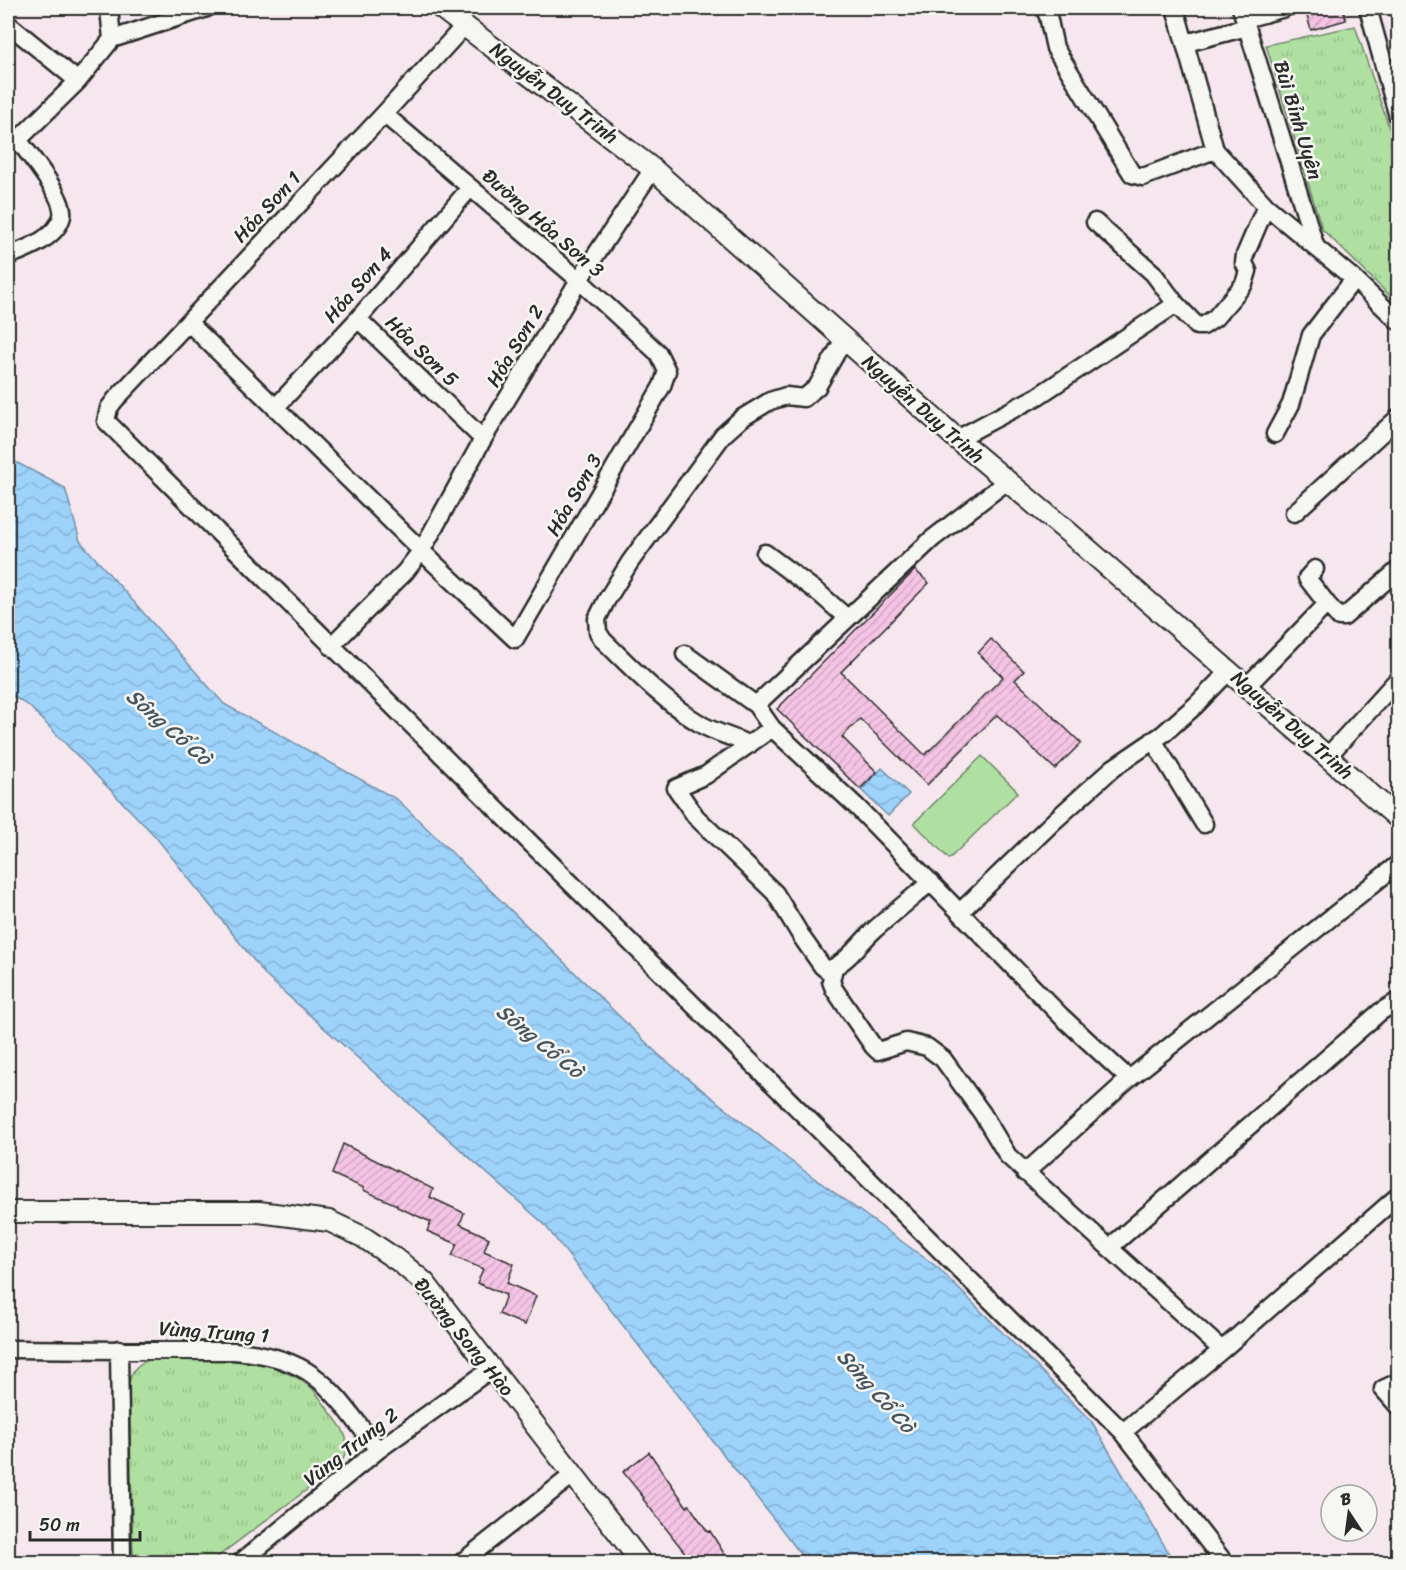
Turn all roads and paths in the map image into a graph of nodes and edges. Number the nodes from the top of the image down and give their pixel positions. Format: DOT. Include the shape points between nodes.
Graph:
graph roads {
  1 [pos="109,8"];
  2 [pos="207,8"];
  3 [pos="441,8"];
  4 [pos="1044,8"];
  5 [pos="1175,8"];
  6 [pos="1285,8"];
  7 [pos="1368,8"];
  8 [pos="1244,18"];
  9 [pos="8,24"];
  10 [pos="465,25"];
  11 [pos="112,39"];
  12 [pos="1186,43"];
  13 [pos="78,81"];
  14 [pos="384,114"];
  15 [pos="1398,117"];
  16 [pos="1215,150"];
  17 [pos="653,169"];
  18 [pos="470,188"];
  19 [pos="1266,206"];
  20 [pos="1095,222"];
  21 [pos="1316,245"];
  22 [pos="8,256"];
  23 [pos="1354,279"];
  24 [pos="579,280"];
  25 [pos="1176,304"];
  26 [pos="358,319"];
  27 [pos="1398,321"];
  28 [pos="188,322"];
  29 [pos="844,339"];
  30 [pos="667,371"];
  31 [pos="275,408"];
  32 [pos="1398,417"];
  33 [pos="1275,434"];
  34 [pos="483,439"];
  35 [pos="957,439"];
  36 [pos="1006,482"];
  37 [pos="1294,513"];
  38 [pos="422,550"];
  39 [pos="765,553"];
  40 [pos="1315,569"];
  41 [pos="1398,570"];
  42 [pos="1327,604"];
  43 [pos="847,618"];
  44 [pos="331,646"];
  45 [pos="685,654"];
  46 [pos="1229,671"];
  47 [pos="1398,679"];
  48 [pos="1247,686"];
  49 [pos="756,705"];
  50 [pos="772,728"];
  51 [pos="1153,740"];
  52 [pos="749,745"];
  53 [pos="1327,757"];
  54 [pos="1398,818"];
  55 [pos="1204,824"];
  56 [pos="1398,864"];
  57 [pos="930,882"];
  58 [pos="960,912"];
  59 [pos="834,968"];
  60 [pos="1398,1001"];
  61 [pos="1129,1079"];
  62 [pos="1025,1173"];
  63 [pos="1398,1196"];
  64 [pos="8,1212"];
  65 [pos="1109,1248"];
  66 [pos="8,1349"];
  67 [pos="119,1349"];
  68 [pos="1222,1350"];
  69 [pos="491,1369"];
  70 [pos="1398,1382"];
  71 [pos="1398,1406"];
  72 [pos="1124,1432"];
  73 [pos="378,1450"];
  74 [pos="574,1474"];
  75 [pos="465,1562"];
  76 [pos="122,1563"];
  77 [pos="241,1563"];
  78 [pos="641,1563"];
  79 [pos="1224,1563"];
  1 -- 11 [label="street"];
  2 -- 11 [label="street"];
  3 -- 10 [label="street, Nguyễn Duy Trinh"];
  4 -- 16 [label="street" via="1055,48 1132,174 1143,177"];
  5 -- 12 [label="street"];
  6 -- 8 [label="street"];
  7 -- 15 [label="street"];
  8 -- 12 [label="street"];
  8 -- 21 [label="street, Bùi Bỉnh Uyên"];
  9 -- 13 [label="street"];
  10 -- 14 [label="street, Hỏa Sơn 1"];
  10 -- 17 [label="street, Nguyễn Duy Trinh"];
  11 -- 13 [label="street"];
  12 -- 16 [label="street"];
  13 -- 22 [label="street" via="18,140 61,204 63,215 59,225 51,234"];
  14 -- 18 [label="street, Đường Hỏa Sơn 3"];
  14 -- 28 [label="street, Hỏa Sơn 1"];
  16 -- 19 [label="street"];
  17 -- 24 [label="street, Hỏa Sơn 2"];
  17 -- 29 [label="street, Nguyễn Duy Trinh"];
  18 -- 24 [label="street, Đường Hỏa Sơn 3"];
  18 -- 26 [label="street, Hỏa Sơn 4"];
  19 -- 21 [label="street"];
  19 -- 25 [label="street" via="1245,255 1248,271 1244,284 1215,318 1197,326"];
  20 -- 25 [label="street" via="1153,273"];
  21 -- 23 [label="street"];
  23 -- 27 [label="street"];
  23 -- 33 [label="street" via="1311,334 1291,404"];
  24 -- 30 [label="street, Đường Hỏa Sơn 3" via="658,353"];
  24 -- 34 [label="street, Hỏa Sơn 2"];
  25 -- 35 [label="street" via="1038,396"];
  26 -- 31 [label="street, Hỏa Sơn 4"];
  26 -- 34 [label="street, Hỏa Sơn 5"];
  28 -- 31 [label="street"];
  28 -- 44 [label="street, Hỏa Sơn 1" via="115,400 106,421"];
  29 -- 35 [label="street, Nguyễn Duy Trinh"];
  29 -- 52 [label="street" via="817,387 804,398 786,396 770,401 723,435 630,562 597,619 603,640 685,714"];
  30 -- 38 [label="street, Hỏa Sơn 3" via="662,386 515,639"];
  31 -- 38 [label="street"];
  32 -- 37 [label="street"];
  34 -- 38 [label="street, Hỏa Sơn 2"];
  35 -- 36 [label="street, Nguyễn Duy Trinh"];
  36 -- 43 [label="street" via="932,539"];
  36 -- 46 [label="street, Nguyễn Duy Trinh"];
  38 -- 44 [label="street, Hỏa Sơn 2"];
  39 -- 43 [label="street"];
  40 -- 42 [label="street" via="1307,578"];
  41 -- 42 [label="street" via="1344,617"];
  42 -- 48 [label="street"];
  43 -- 49 [label="street"];
  44 -- 72 [label="street"];
  45 -- 49 [label="street"];
  46 -- 48 [label="street, Nguyễn Duy Trinh"];
  46 -- 51 [label="street"];
  47 -- 53 [label="street"];
  48 -- 53 [label="street, Nguyễn Duy Trinh"];
  49 -- 50 [label="street"];
  50 -- 52 [label="street"];
  50 -- 57 [label="street"];
  51 -- 55 [label="street"];
  51 -- 58 [label="street" via="1113,768"];
  52 -- 59 [label="street" via="706,775 676,788 696,817 775,892 822,966 827,970"];
  53 -- 54 [label="street, Nguyễn Duy Trinh"];
  56 -- 61 [label="street"];
  57 -- 58 [label="street"];
  57 -- 59 [label="street"];
  58 -- 61 [label="street"];
  59 -- 62 [label="street" via="834,989 873,1046 878,1050 906,1042 927,1047 943,1059 1008,1156"];
  60 -- 65 [label="street" via="1380,1012"];
  61 -- 62 [label="street"];
  62 -- 65 [label="street"];
  63 -- 68 [label="street"];
  64 -- 69 [label="street, Đường Song Hào" via="259,1212 329,1221 363,1237 425,1283"];
  65 -- 68 [label="street"];
  66 -- 67 [label="street, Vùng Trung 1"];
  67 -- 73 [label="street, Vùng Trung 1" via="234,1351 286,1360 331,1389"];
  67 -- 76 [label="street"];
  68 -- 72 [label="street"];
  69 -- 73 [label="street, Vùng Trung 2"];
  69 -- 74 [label="street, Đường Song Hào"];
  70 -- 71 [label="street" via="1383,1389"];
  72 -- 79 [label="street"];
  73 -- 77 [label="street, Vùng Trung 2"];
  74 -- 75 [label="street"];
  74 -- 78 [label="street, Đường Song Hào"];
}
